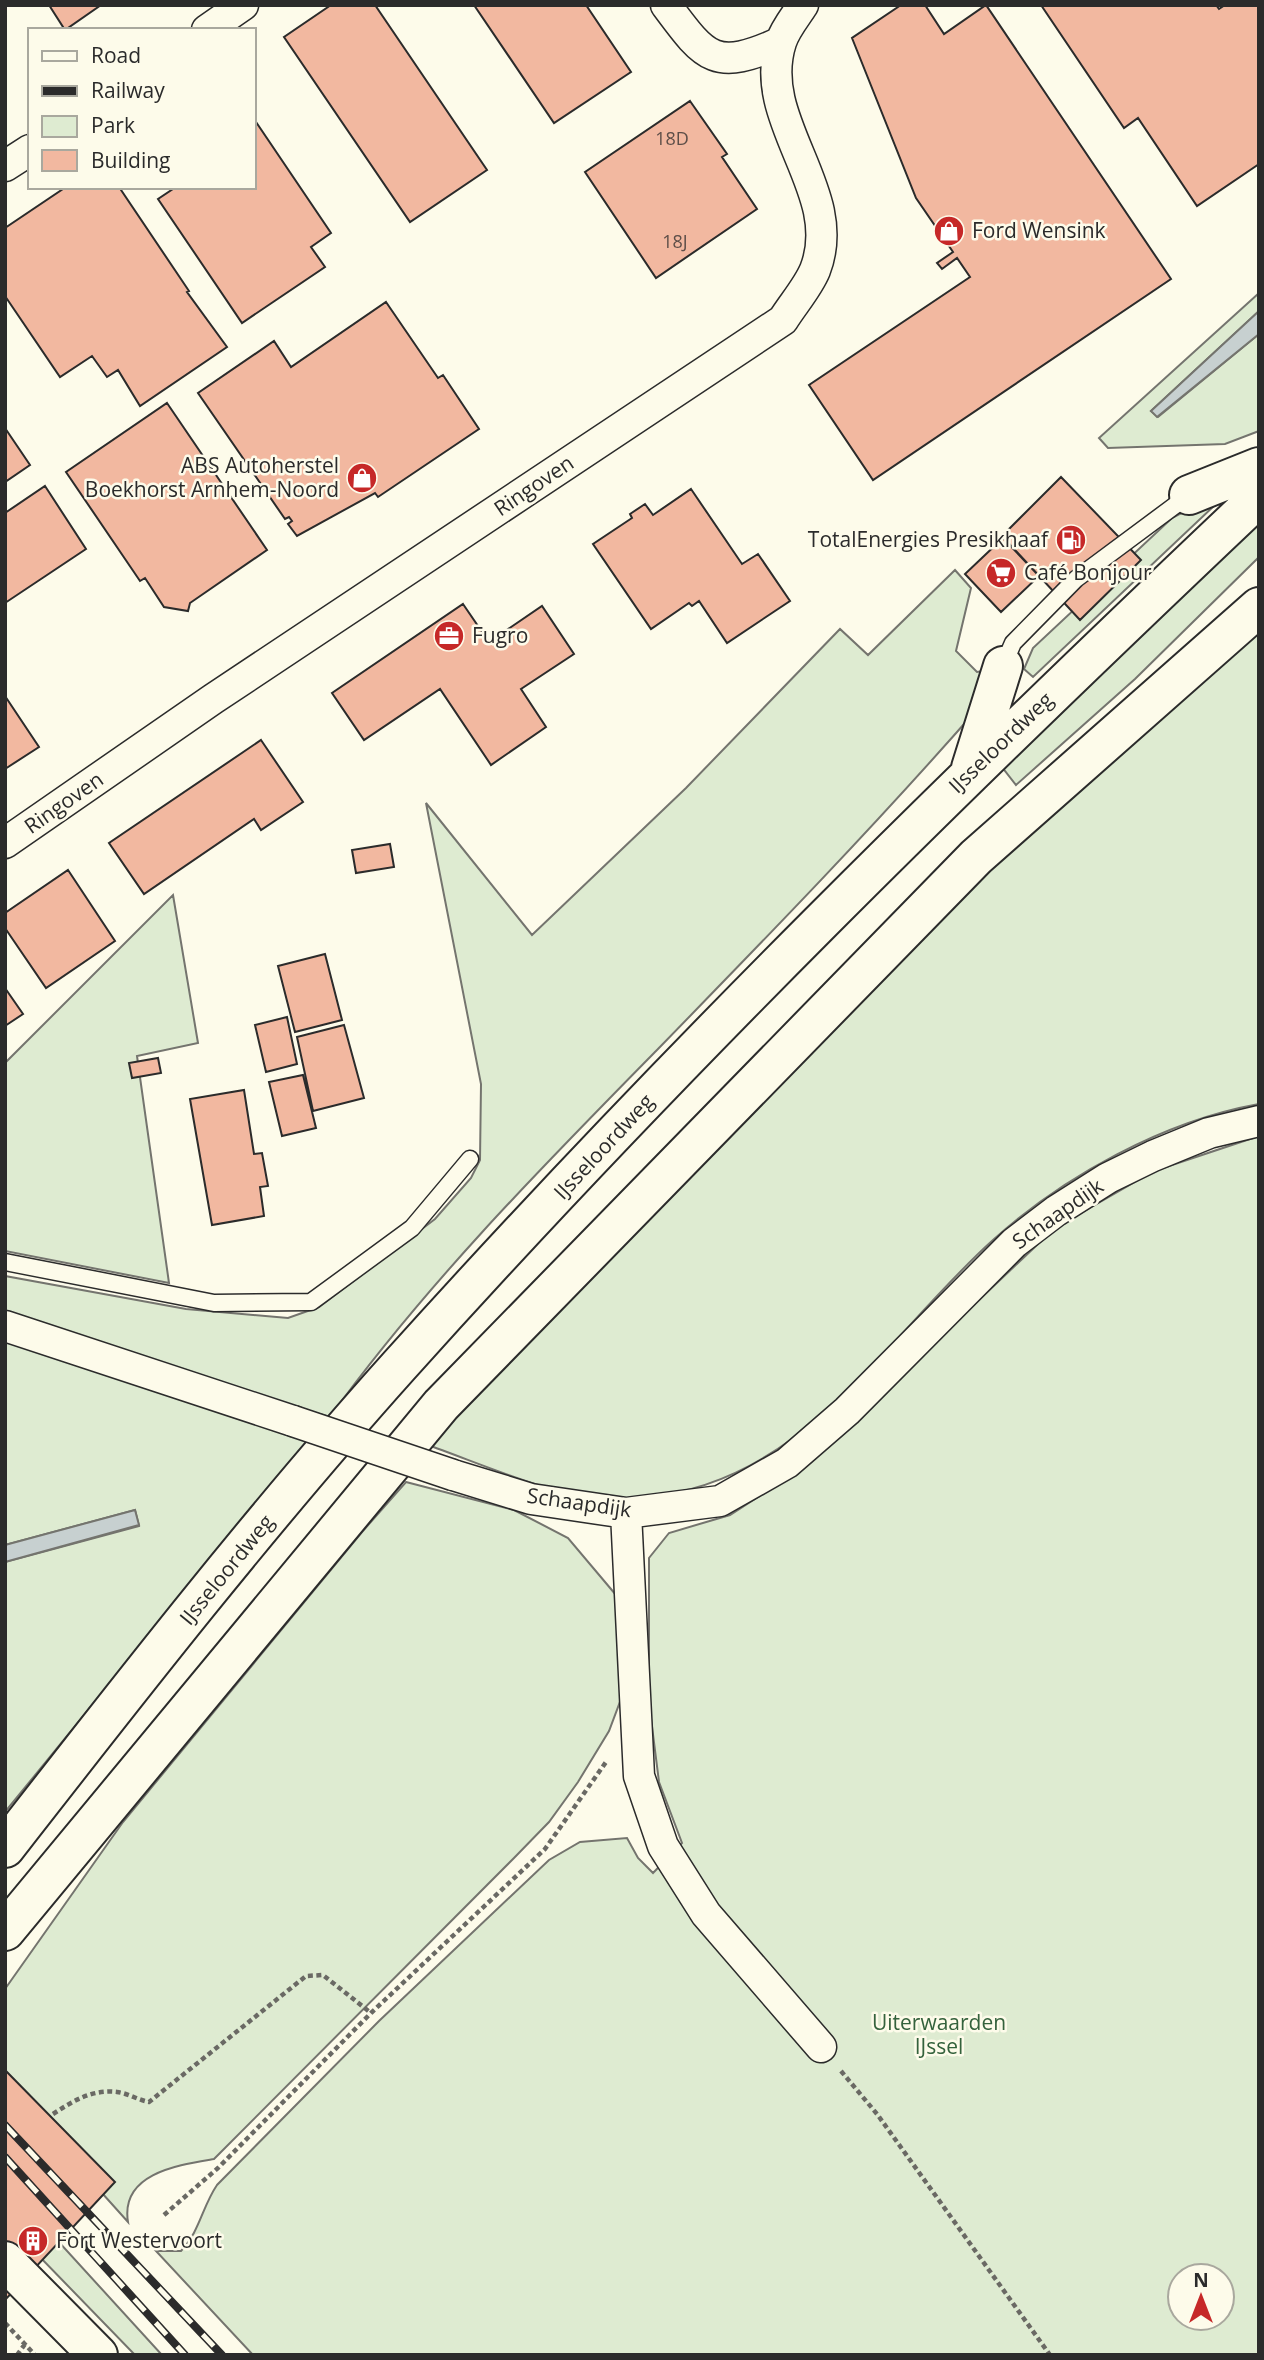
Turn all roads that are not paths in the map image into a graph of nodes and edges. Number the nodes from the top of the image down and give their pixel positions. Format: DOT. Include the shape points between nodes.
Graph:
graph roads {
  1 [pos="243,5"];
  2 [pos="666,5"];
  3 [pos="803,5"];
  4 [pos="210,28"];
  5 [pos="781,42"];
  6 [pos="28,151"];
  7 [pos="5,166"];
  8 [pos="1259,467"];
  9 [pos="1189,495"];
  10 [pos="1259,497"];
  11 [pos="1259,607"];
  12 [pos="1003,666"];
  13 [pos="969,774"];
  14 [pos="5,843"];
  15 [pos="1259,1121"];
  16 [pos="470,1159"];
  17 [pos="5,1262"];
  18 [pos="5,1326"];
  19 [pos="626,1513"];
  20 [pos="5,1848"];
  21 [pos="5,1931"];
  22 [pos="821,2047"];
  23 [pos="5,2261"];
  24 [pos="98,2355"];
  1 -- 4 [label="street"];
  2 -- 5 [label="street" via="696,46 720,59 750,56"];
  3 -- 5 [label="street, Ringoven"];
  5 -- 14 [label="street, Ringoven" via="777,78 782,117 808,178 822,234 815,270 783,320"];
  6 -- 7 [label="street"];
  8 -- 9 [label="main road"];
  9 -- 12 [label="lane" via="1076,579 1013,643"];
  10 -- 13 [label="main road, IJsseloordweg"];
  11 -- 21 [label="main road" via="976,857 441,1405"];
  12 -- 13 [label="main road"];
  13 -- 20 [label="main road, IJsseloordweg" via="732,1010 398,1367 291,1491"];
  15 -- 19 [label="street, Schaapdijk" via="1209,1133 1153,1156 1056,1211 1014,1243 847,1411 788,1463 720,1501"];
  16 -- 17 [label="lane" via="412,1228 311,1302 214,1303"];
  18 -- 19 [label="street, Schaapdijk, bridge" via="531,1499"];
  19 -- 22 [label="street" via="639,1776 663,1846 706,1914"];
  23 -- 24 [label="main road"];
}
